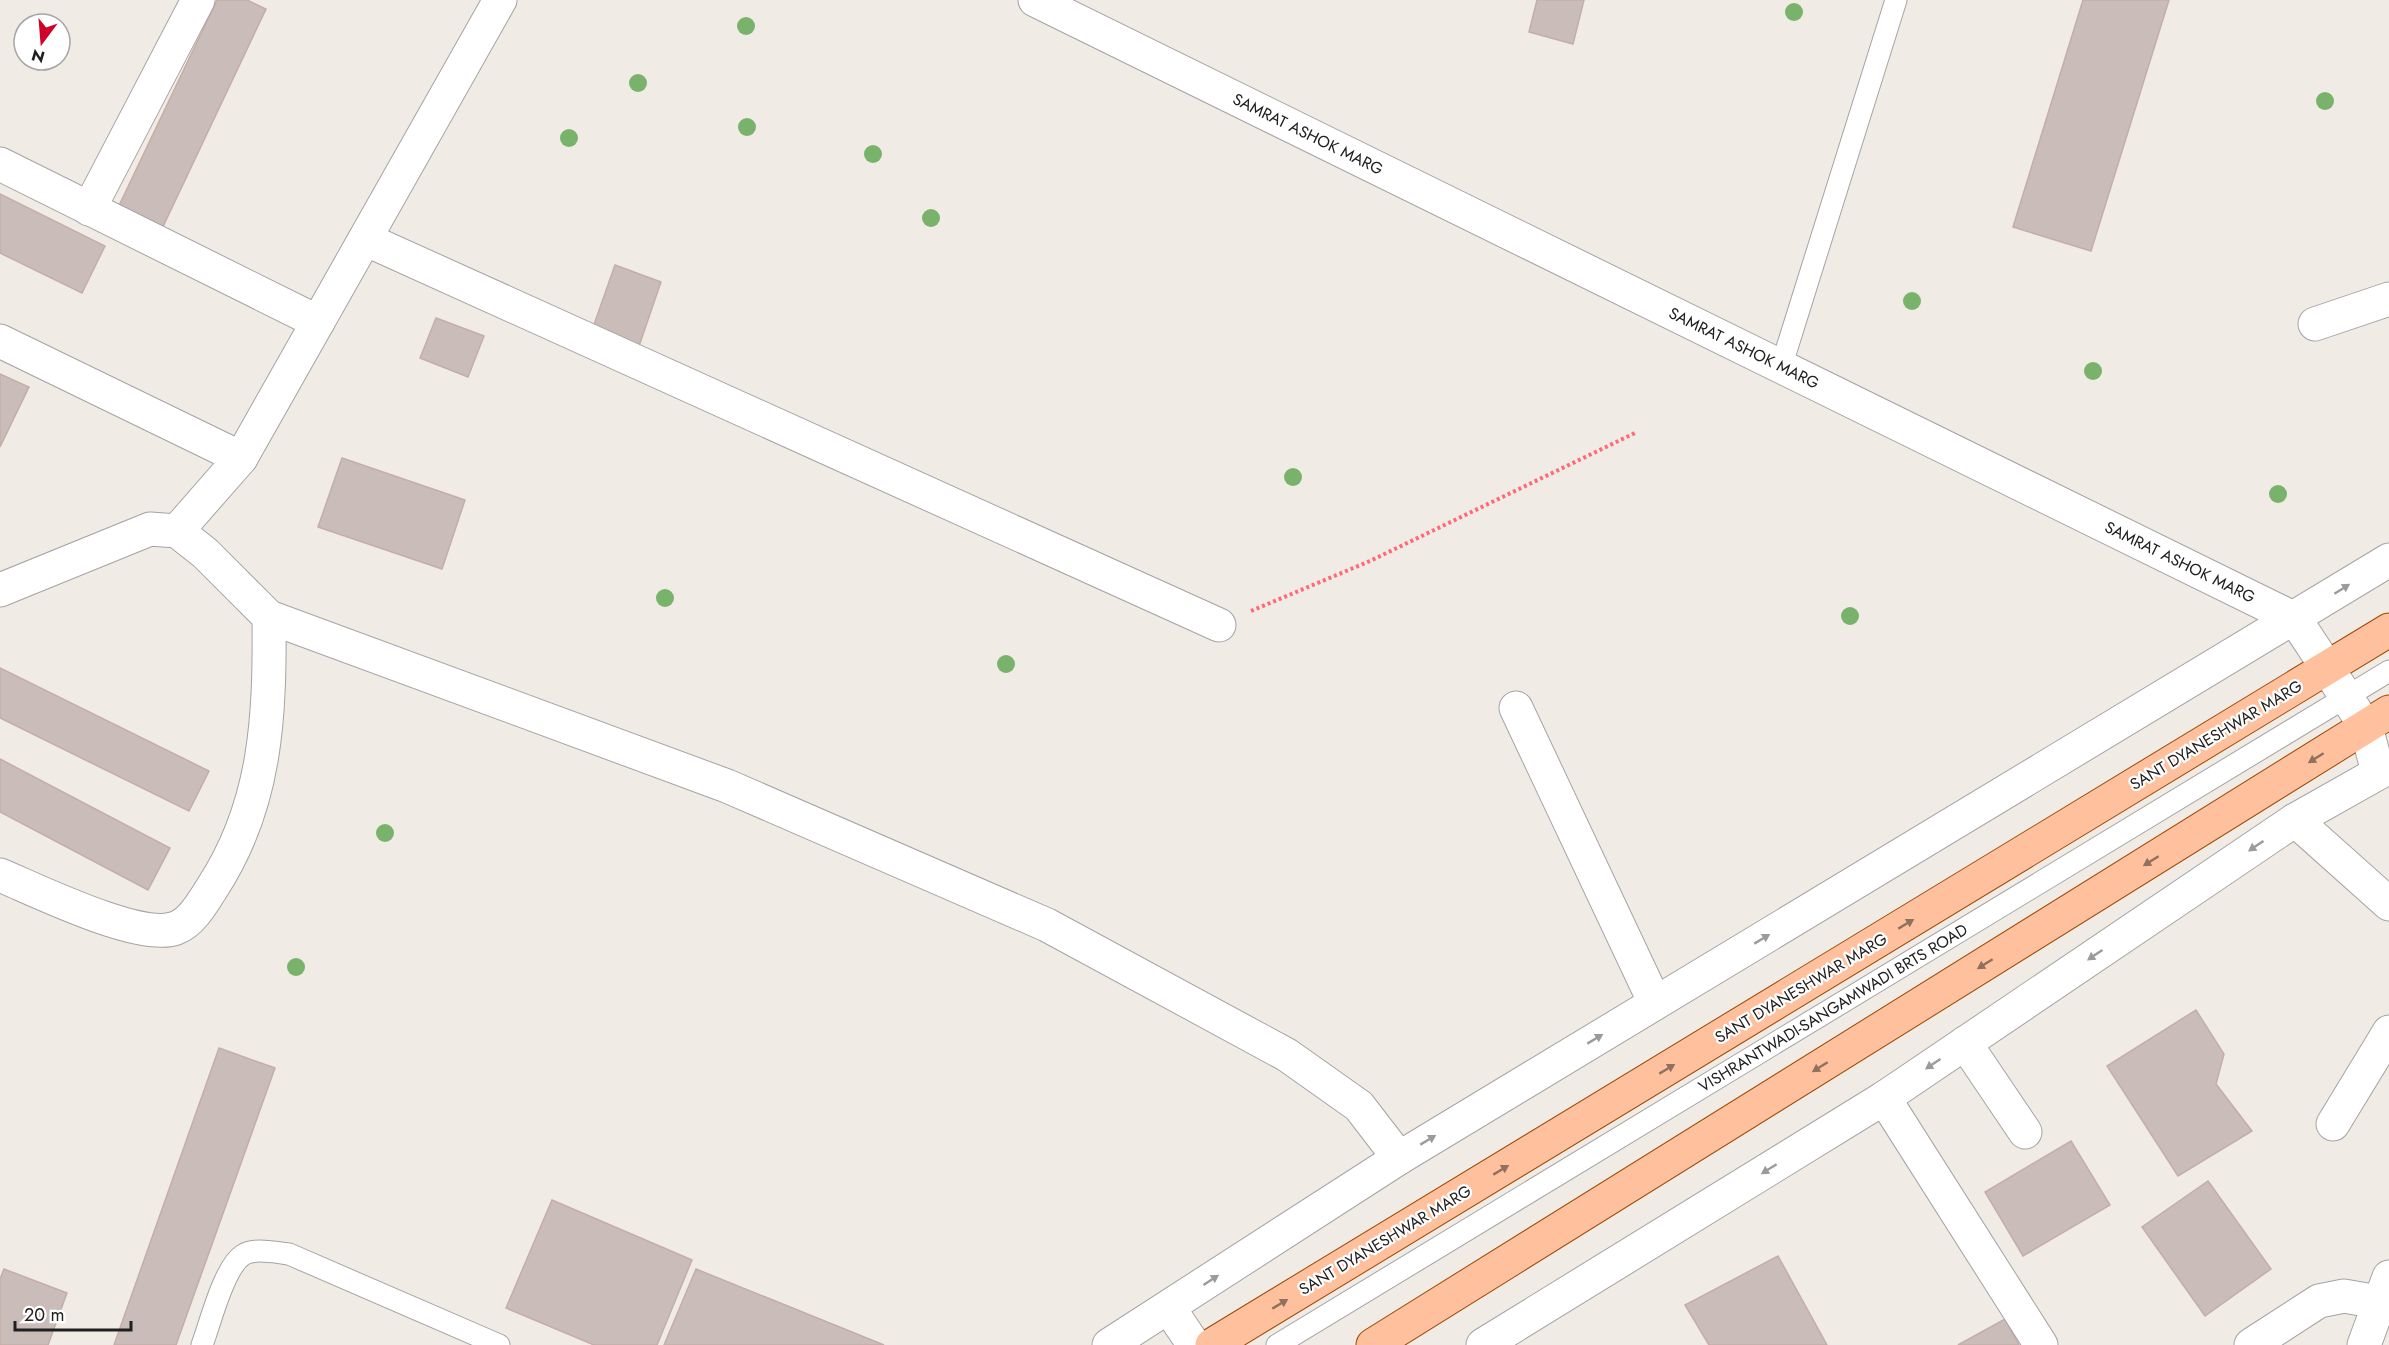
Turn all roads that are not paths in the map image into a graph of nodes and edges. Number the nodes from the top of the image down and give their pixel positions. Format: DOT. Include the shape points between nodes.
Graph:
graph roads {
  1 [pos="198,0"];
  2 [pos="500,0"];
  3 [pos="1035,0"];
  4 [pos="1896,0"];
  5 [pos="0,164"];
  6 [pos="89,209"];
  7 [pos="365,239"];
  8 [pos="2389,299"];
  9 [pos="318,322"];
  10 [pos="2315,324"];
  11 [pos="0,341"];
  12 [pos="1781,367"];
  13 [pos="241,458"];
  14 [pos="177,531"];
  15 [pos="2389,560"];
  16 [pos="0,590"];
  17 [pos="269,618"];
  18 [pos="2295,619"];
  19 [pos="1219,625"];
  20 [pos="2389,630"];
  21 [pos="2327,668"];
  22 [pos="2389,671"];
  23 [pos="2347,698"];
  24 [pos="1516,708"];
  25 [pos="2377,720"];
  26 [pos="2385,774"];
  27 [pos="2295,820"];
  28 [pos="0,875"];
  29 [pos="2389,904"];
  30 [pos="1655,1003"];
  31 [pos="2389,1032"];
  32 [pos="1965,1043"];
  33 [pos="1884,1098"];
  34 [pos="2333,1124"];
  35 [pos="2025,1132"];
  36 [pos="1399,1158"];
  37 [pos="2384,1290"];
  38 [pos="1169,1308"];
  39 [pos="202,1345"];
  40 [pos="499,1345"];
  41 [pos="1109,1345"];
  42 [pos="1194,1345"];
  43 [pos="1212,1345"];
  44 [pos="1277,1345"];
  45 [pos="1373,1345"];
  46 [pos="1484,1345"];
  47 [pos="2041,1345"];
  48 [pos="2251,1345"];
  49 [pos="2364,1345"];
  1 -- 6 [label="street"];
  2 -- 7 [label="street"];
  3 -- 12 [label="street, SAMRAT ASHOK MARG"];
  4 -- 12 [label="lane"];
  5 -- 6 [label="street"];
  6 -- 9 [label="street"];
  7 -- 9 [label="street"];
  7 -- 19 [label="street"];
  8 -- 10 [label="street"];
  9 -- 13 [label="street"];
  11 -- 13 [label="street"];
  12 -- 18 [label="street, SAMRAT ASHOK MARG"];
  13 -- 14 [label="street"];
  14 -- 16 [label="street" via="150,529"];
  14 -- 17 [label="street" via="205,553"];
  18 -- 15 [label="street, one-way"];
  17 -- 28 [label="street" via="270,701 256,792 225,868 197,911 176,928 151,930 107,919"];
  17 -- 36 [label="street" via="727,786 1047,925 1287,1055 1359,1106"];
  18 -- 21 [label="street"];
  30 -- 18 [label="street, one-way"];
  20 -- 21 [label="main road, SANT DYANESHWAR MARG"];
  21 -- 23 [label="street"];
  43 -- 21 [label="main road, SANT DYANESHWAR MARG, one-way"];
  22 -- 23 [label="lane, VISHRANTWADI-SANGAMWADI BRTS ROAD"];
  23 -- 25 [label="street"];
  23 -- 44 [label="lane, VISHRANTWADI-SANGAMWADI BRTS ROAD"];
  24 -- 30 [label="street"];
  25 -- 26 [label="street"];
  25 -- 45 [label="main road, one-way"];
  26 -- 27 [label="street"];
  27 -- 29 [label="street"];
  27 -- 32 [label="street, one-way"];
  36 -- 30 [label="street, one-way"];
  31 -- 34 [label="street"];
  32 -- 33 [label="street, one-way"];
  32 -- 35 [label="street"];
  33 -- 46 [label="street, one-way"];
  33 -- 47 [label="street"];
  38 -- 36 [label="street, one-way"];
  37 -- 48 [label="street" via="2319,1301"];
  37 -- 49 [label="street"];
  38 -- 41 [label="street"];
  38 -- 42 [label="street"];
  39 -- 40 [label="lane" via="230,1271 243,1255 260,1251 289,1254"];
}
